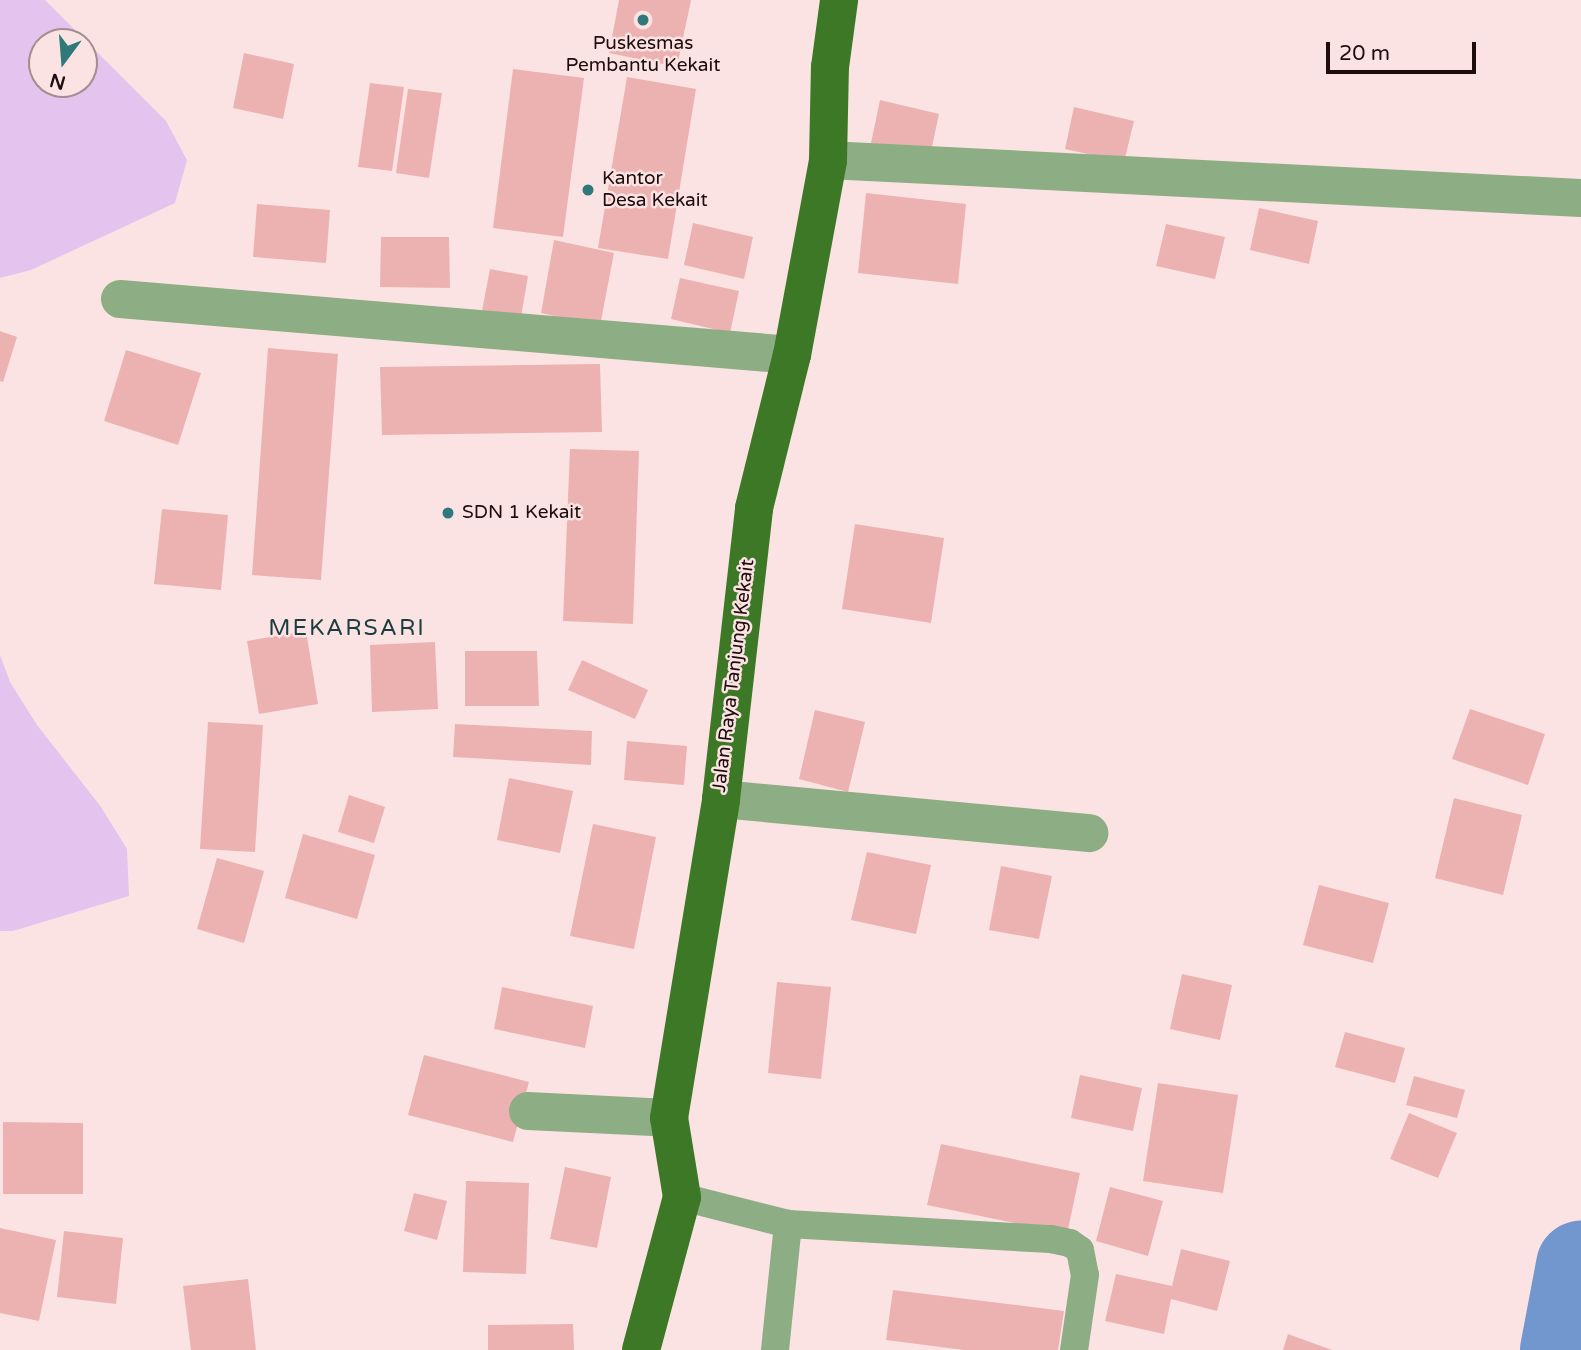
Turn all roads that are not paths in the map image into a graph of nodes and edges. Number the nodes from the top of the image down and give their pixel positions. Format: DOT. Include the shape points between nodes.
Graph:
graph roads {
  1 [pos="839,0"];
  2 [pos="828,160"];
  3 [pos="1581,198"];
  4 [pos="120,299"];
  5 [pos="792,355"];
  6 [pos="721,799"];
  7 [pos="1088,833"];
  8 [pos="528,1111"];
  9 [pos="669,1118"];
  10 [pos="682,1197"];
  11 [pos="788,1224"];
  12 [pos="641,1350"];
  13 [pos="775,1350"];
  14 [pos="1074,1350"];
  1 -- 2 [label="main road, Jalan Raya Tanjung Kekait" via="830,67"];
  2 -- 3 [label="street"];
  2 -- 5 [label="main road, Jalan Raya Tanjung Kekait"];
  4 -- 5 [label="street"];
  5 -- 6 [label="main road, Jalan Raya Tanjung Kekait" via="754,508"];
  6 -- 7 [label="street"];
  6 -- 9 [label="main road, Jalan Raya Tanjung Kekait"];
  8 -- 9 [label="street"];
  9 -- 10 [label="main road, Jalan Raya Tanjung Kekait"];
  10 -- 11 [label="lane"];
  10 -- 12 [label="main road, Jalan Raya Tanjung Kekait"];
  11 -- 13 [label="lane"];
  11 -- 14 [label="lane" via="1070,1243 1080,1250 1085,1275"];
}
